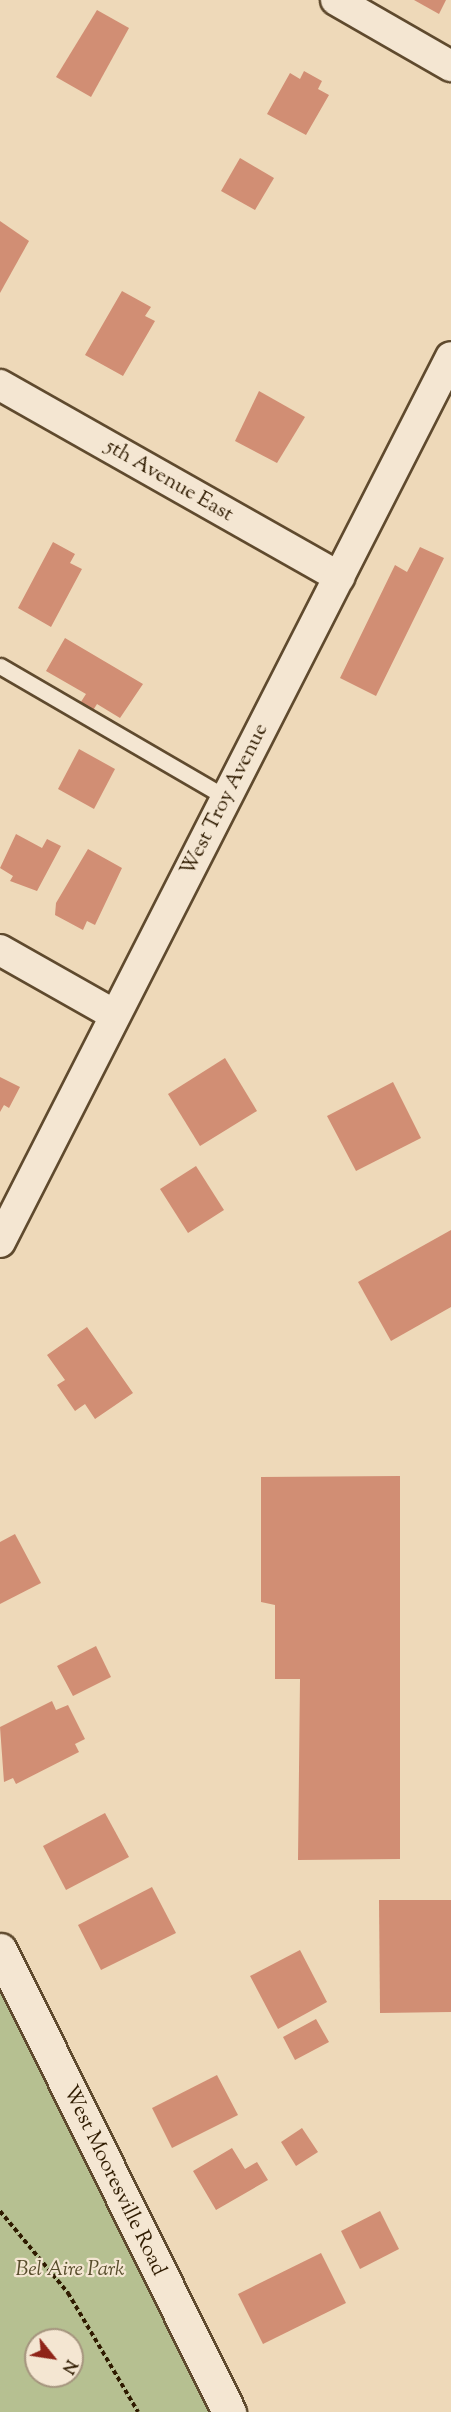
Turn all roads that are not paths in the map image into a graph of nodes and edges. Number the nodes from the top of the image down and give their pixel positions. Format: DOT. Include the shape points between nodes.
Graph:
graph roads {
  1 [pos="336,0"];
  2 [pos="451,66"];
  3 [pos="451,357"];
  4 [pos="0,385"];
  5 [pos="339,577"];
  6 [pos="0,666"];
  7 [pos="226,798"];
  8 [pos="0,950"];
  9 [pos="115,1015"];
  10 [pos="0,1242"];
  11 [pos="0,1950"];
  12 [pos="229,2412"];
  1 -- 2 [label="street"];
  3 -- 5 [label="street, West Troy Avenue"];
  4 -- 5 [label="street, 5th Avenue East"];
  5 -- 7 [label="street, West Troy Avenue"];
  6 -- 7 [label="lane"];
  7 -- 9 [label="street, West Troy Avenue"];
  8 -- 9 [label="street"];
  9 -- 10 [label="street, West Troy Avenue"];
  11 -- 12 [label="main road, West Mooresville Road"];
}
